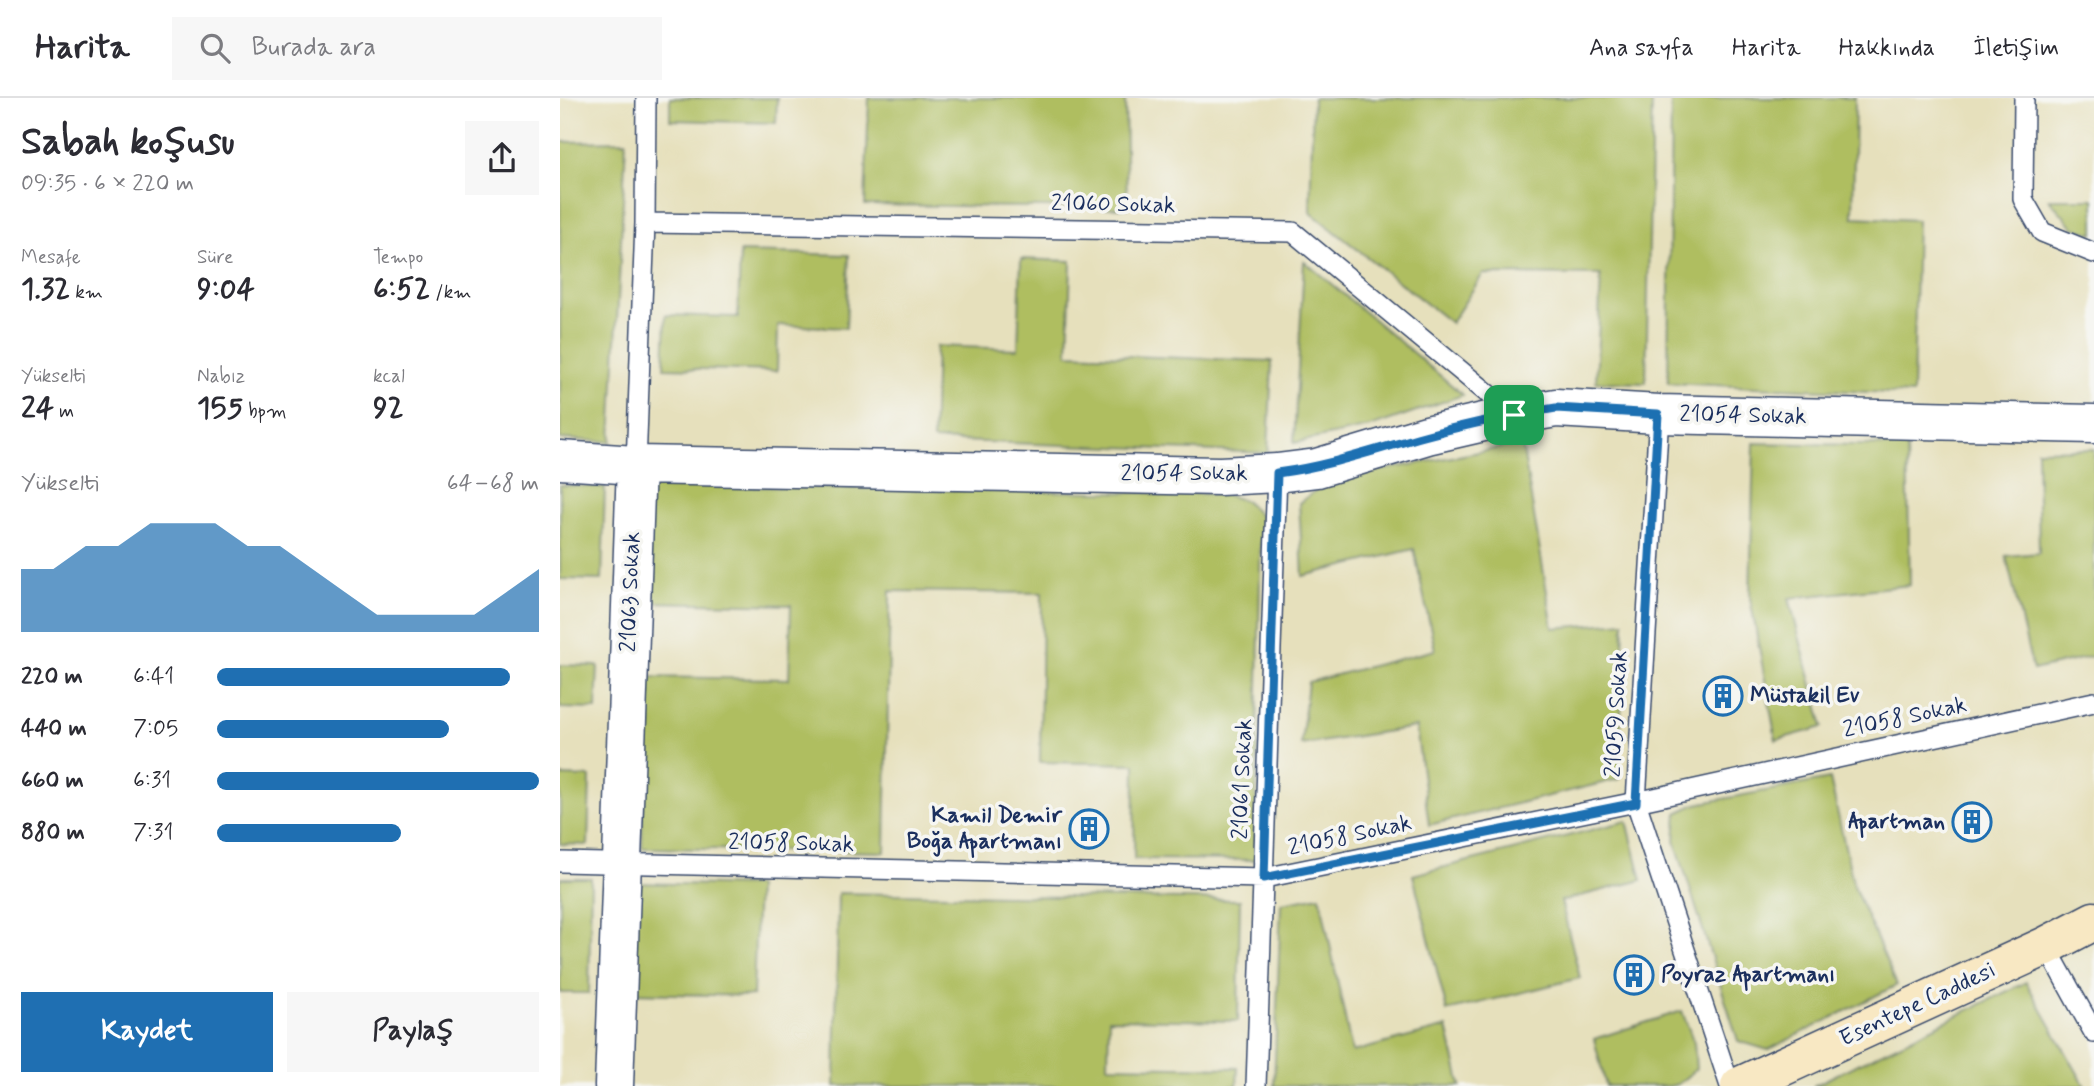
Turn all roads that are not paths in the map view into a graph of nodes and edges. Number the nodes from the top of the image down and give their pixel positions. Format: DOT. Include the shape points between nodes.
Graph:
graph roads {
  1 [pos="646,98"];
  2 [pos="2024,98"];
  3 [pos="645,223"];
  4 [pos="2094,253"];
  5 [pos="1658,414"];
  6 [pos="1514,415"];
  7 [pos="2094,424"];
  8 [pos="560,460"];
  9 [pos="636,465"];
  10 [pos="1277,473"];
  11 [pos="2094,702"];
  12 [pos="1636,803"];
  13 [pos="560,862"];
  14 [pos="621,865"];
  15 [pos="1264,878"];
  16 [pos="2094,921"];
  17 [pos="2046,946"];
  18 [pos="2094,1033"];
  19 [pos="614,1086"];
  20 [pos="1256,1086"];
  21 [pos="1730,1086"];
  22 [pos="1740,1086"];
  1 -- 3 [label="lane, 21063 Sokak"];
  2 -- 4 [label="lane" via="2023,199 2042,232"];
  3 -- 6 [label="lane, 21060 Sokak" via="1293,232"];
  3 -- 9 [label="lane, 21063 Sokak"];
  5 -- 6 [label="street, 21054 Sokak" via="1556,408"];
  5 -- 7 [label="street, 21054 Sokak"];
  5 -- 12 [label="lane, 21059 Sokak"];
  6 -- 10 [label="street, 21054 Sokak" via="1317,468"];
  8 -- 9 [label="street, 21054 Sokak"];
  9 -- 10 [label="street, 21054 Sokak" via="1220,476"];
  9 -- 14 [label="street, 21063 Sokak"];
  10 -- 15 [label="lane, 21061 Sokak"];
  11 -- 12 [label="lane, 21058 Sokak"];
  12 -- 15 [label="lane, 21058 Sokak"];
  12 -- 21 [label="lane, 21059 Sokak"];
  13 -- 14 [label="lane, 21058 Sokak"];
  14 -- 15 [label="lane, 21058 Sokak"];
  14 -- 19 [label="street, 21063 Sokak"];
  15 -- 20 [label="lane, 21061 Sokak"];
  16 -- 17 [label="main road, Esentepe Caddesi"];
  17 -- 18 [label="lane"];
  17 -- 22 [label="main road, Esentepe Caddesi"];
}
